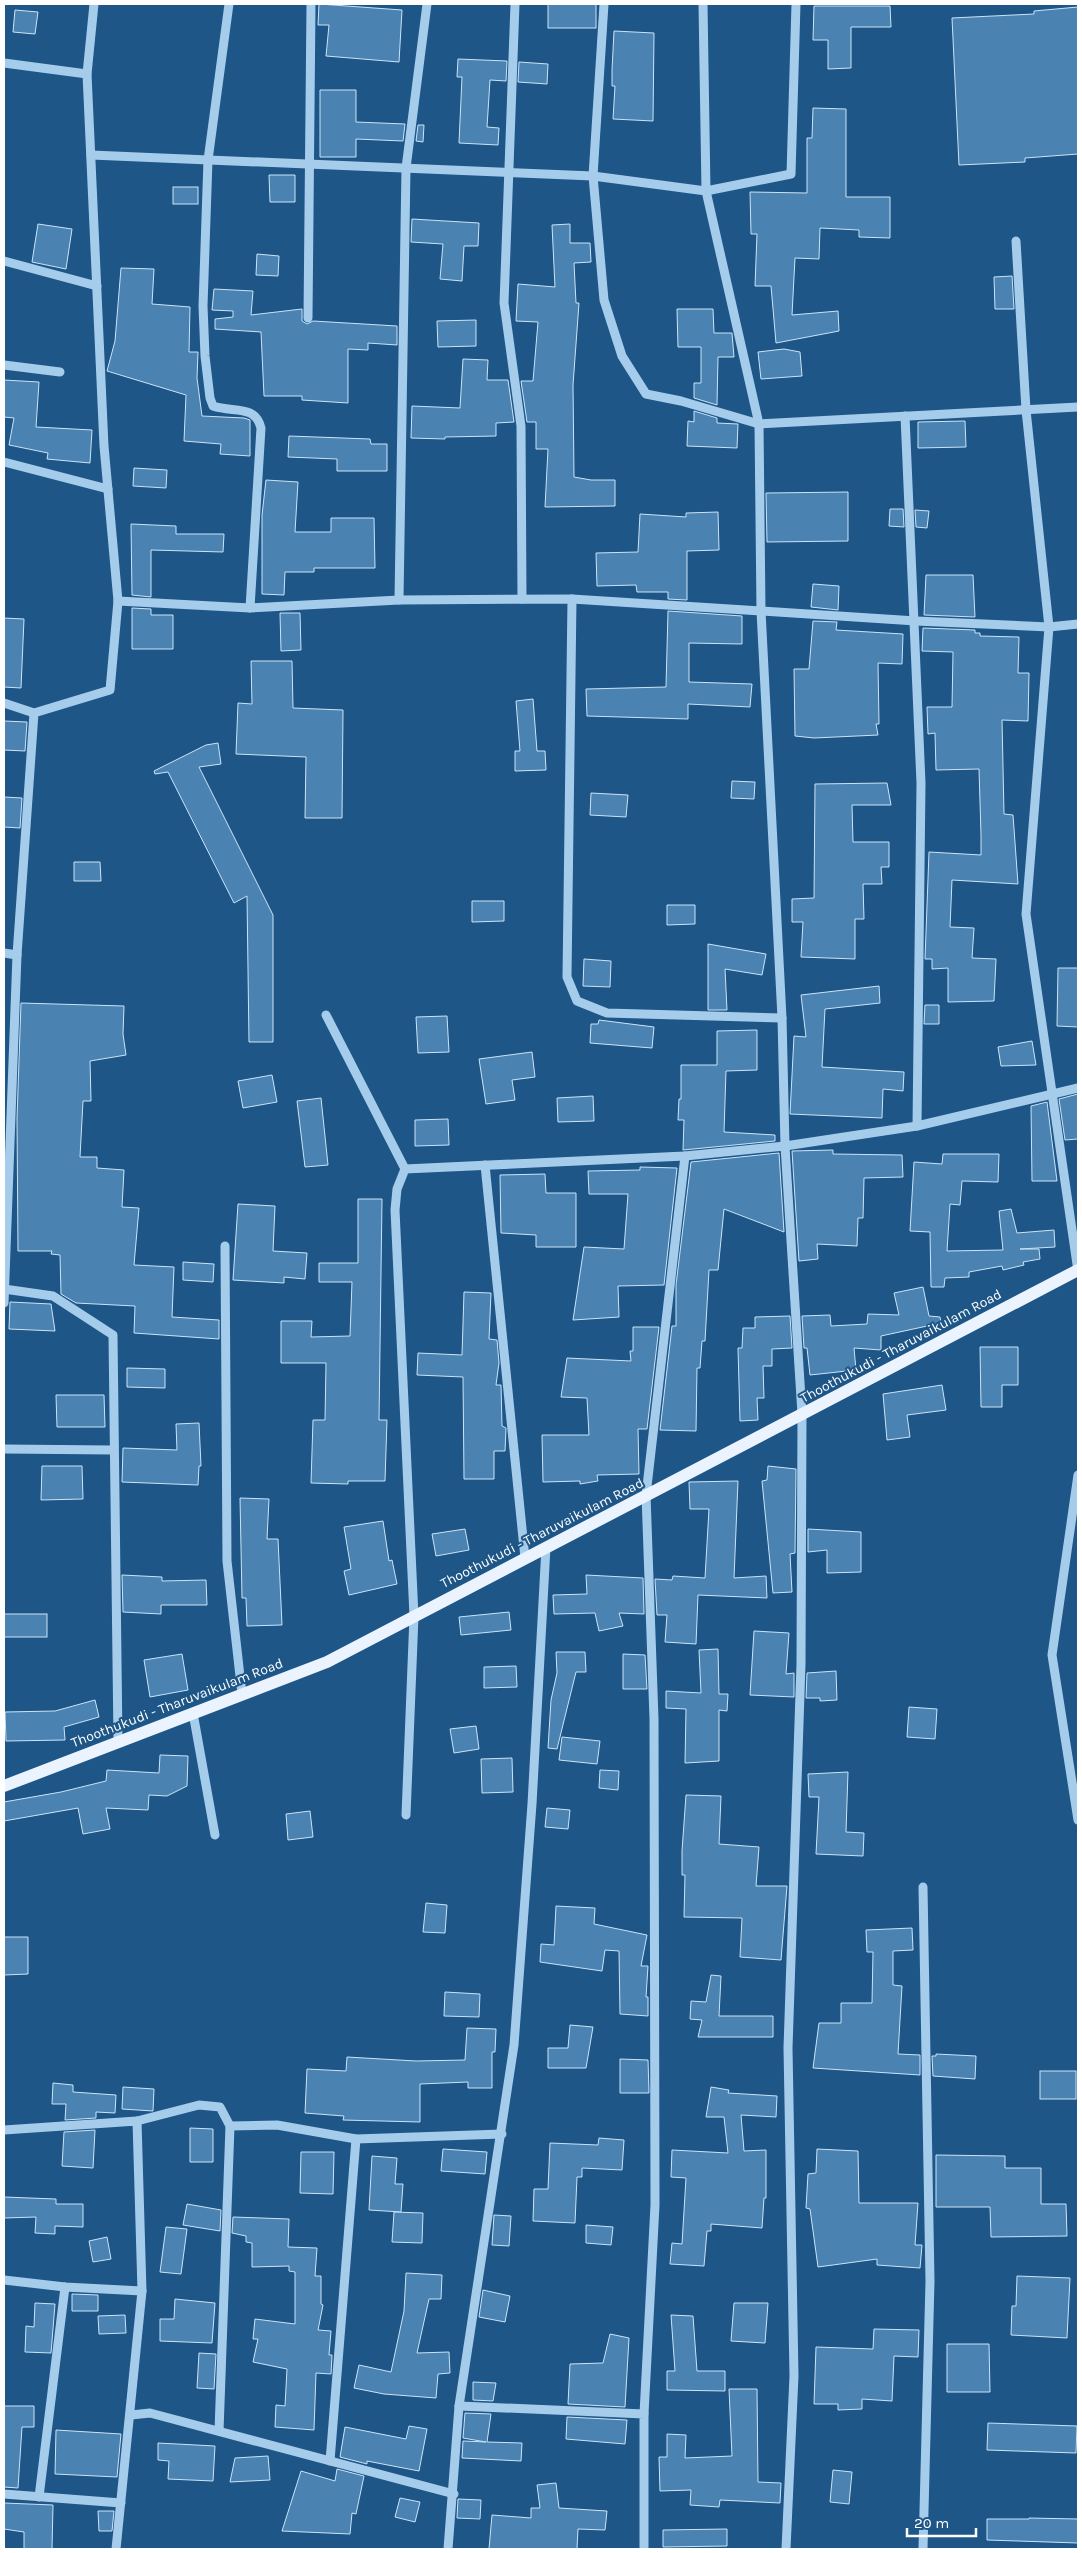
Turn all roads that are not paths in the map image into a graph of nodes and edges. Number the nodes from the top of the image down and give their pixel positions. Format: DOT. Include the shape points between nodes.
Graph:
graph roads {
  1 [pos="94,4"];
  2 [pos="229,4"];
  3 [pos="311,4"];
  4 [pos="427,4"];
  5 [pos="515,4"];
  6 [pos="604,4"];
  7 [pos="703,4"];
  8 [pos="796,4"];
  9 [pos="4,63"];
  10 [pos="87,74"];
  11 [pos="91,155"];
  12 [pos="208,160"];
  13 [pos="308,164"];
  14 [pos="406,168"];
  15 [pos="509,172"];
  16 [pos="593,176"];
  17 [pos="706,191"];
  18 [pos="1016,241"];
  19 [pos="4,261"];
  20 [pos="97,286"];
  21 [pos="308,318"];
  22 [pos="4,365"];
  23 [pos="60,372"];
  24 [pos="1078,407"];
  25 [pos="1026,410"];
  26 [pos="905,416"];
  27 [pos="760,424"];
  28 [pos="4,462"];
  29 [pos="108,489"];
  30 [pos="522,599"];
  31 [pos="572,599"];
  32 [pos="399,600"];
  33 [pos="118,601"];
  34 [pos="250,608"];
  35 [pos="761,611"];
  36 [pos="916,621"];
  37 [pos="1078,624"];
  38 [pos="1049,626"];
  39 [pos="4,703"];
  40 [pos="34,713"];
  41 [pos="4,953"];
  42 [pos="17,955"];
  43 [pos="326,1014"];
  44 [pos="782,1018"];
  45 [pos="1078,1088"];
  46 [pos="1052,1092"];
  47 [pos="917,1126"];
  48 [pos="785,1146"];
  49 [pos="685,1156"];
  50 [pos="485,1165"];
  51 [pos="405,1169"];
  52 [pos="225,1246"];
  53 [pos="1078,1271"];
  54 [pos="4,1289"];
  55 [pos="4,1303"];
  56 [pos="802,1414"];
  57 [pos="4,1449"];
  58 [pos="113,1450"];
  59 [pos="1078,1475"];
  60 [pos="646,1495"];
  61 [pos="546,1547"];
  62 [pos="526,1558"];
  63 [pos="414,1616"];
  64 [pos="242,1694"];
  65 [pos="193,1713"];
  66 [pos="118,1742"];
  67 [pos="4,1786"];
  68 [pos="406,1815"];
  69 [pos="1078,1820"];
  70 [pos="215,1834"];
  71 [pos="923,1887"];
  72 [pos="137,2121"];
  73 [pos="230,2126"];
  74 [pos="4,2130"];
  75 [pos="502,2134"];
  76 [pos="356,2139"];
  77 [pos="4,2280"];
  78 [pos="65,2287"];
  79 [pos="142,2291"];
  80 [pos="459,2406"];
  81 [pos="644,2414"];
  82 [pos="131,2415"];
  83 [pos="219,2432"];
  84 [pos="330,2461"];
  85 [pos="4,2494"];
  86 [pos="454,2494"];
  87 [pos="39,2497"];
  88 [pos="121,2503"];
  89 [pos="116,2549"];
  90 [pos="448,2549"];
  91 [pos="644,2549"];
  92 [pos="786,2549"];
  93 [pos="923,2549"];
  1 -- 10 [label="street"];
  2 -- 12 [label="street"];
  3 -- 13 [label="street"];
  4 -- 14 [label="street"];
  5 -- 15 [label="street"];
  6 -- 16 [label="street"];
  7 -- 17 [label="street"];
  8 -- 17 [label="street" via="791,174"];
  9 -- 10 [label="street"];
  10 -- 11 [label="street"];
  11 -- 12 [label="street"];
  11 -- 20 [label="street"];
  12 -- 13 [label="street"];
  12 -- 34 [label="street" via="203,306 210,398 213,406 254,413 261,428"];
  13 -- 14 [label="street"];
  13 -- 21 [label="street"];
  14 -- 15 [label="street"];
  14 -- 32 [label="street"];
  15 -- 16 [label="street"];
  15 -- 30 [label="street" via="504,303 522,426"];
  16 -- 17 [label="street"];
  16 -- 27 [label="street" via="604,300 622,356 646,394"];
  17 -- 27 [label="street"];
  18 -- 25 [label="street"];
  19 -- 20 [label="street"];
  20 -- 29 [label="street"];
  22 -- 23 [label="street"];
  24 -- 25 [label="street"];
  25 -- 26 [label="street"];
  25 -- 38 [label="street"];
  26 -- 27 [label="street"];
  26 -- 36 [label="street"];
  27 -- 35 [label="street"];
  28 -- 29 [label="street"];
  29 -- 33 [label="street"];
  30 -- 31 [label="street"];
  30 -- 32 [label="street"];
  31 -- 35 [label="street"];
  31 -- 44 [label="street" via="567,977 577,1001 607,1013"];
  32 -- 34 [label="street"];
  33 -- 34 [label="street"];
  33 -- 40 [label="street" via="110,690"];
  35 -- 36 [label="street"];
  35 -- 44 [label="street"];
  36 -- 38 [label="street"];
  36 -- 47 [label="street" via="921,783"];
  37 -- 38 [label="street"];
  38 -- 46 [label="street" via="1026,914"];
  39 -- 40 [label="street"];
  40 -- 42 [label="street"];
  41 -- 42 [label="street"];
  42 -- 54 [label="street"];
  43 -- 51 [label="street"];
  44 -- 48 [label="street"];
  45 -- 46 [label="street"];
  46 -- 47 [label="street"];
  46 -- 53 [label="street"];
  47 -- 48 [label="street"];
  48 -- 49 [label="street"];
  48 -- 56 [label="street"];
  49 -- 50 [label="street"];
  49 -- 60 [label="street"];
  50 -- 51 [label="street"];
  50 -- 62 [label="street"];
  51 -- 63 [label="street" via="396,1189 395,1210"];
  52 -- 64 [label="street" via="227,1561"];
  53 -- 56 [label="main road, Thoothukudi - Tharuvaikulam Road"];
  54 -- 55 [label="street"];
  54 -- 58 [label="street" via="53,1296 113,1335"];
  56 -- 60 [label="main road, Thoothukudi - Tharuvaikulam Road"];
  56 -- 92 [label="street" via="801,1664 788,2048 794,2376"];
  57 -- 58 [label="street"];
  58 -- 66 [label="street"];
  59 -- 69 [label="street" via="1052,1655"];
  60 -- 61 [label="main road, Thoothukudi - Tharuvaikulam Road"];
  60 -- 81 [label="street" via="654,1729 655,2205"];
  61 -- 62 [label="main road, Thoothukudi - Tharuvaikulam Road"];
  61 -- 75 [label="street" via="532,1804 514,2045"];
  62 -- 63 [label="main road, Thoothukudi - Tharuvaikulam Road"];
  63 -- 64 [label="main road, Thoothukudi - Tharuvaikulam Road" via="327,1662"];
  63 -- 68 [label="street"];
  64 -- 65 [label="main road, Thoothukudi - Tharuvaikulam Road"];
  65 -- 66 [label="main road, Thoothukudi - Tharuvaikulam Road"];
  65 -- 70 [label="street"];
  66 -- 67 [label="main road, Thoothukudi - Tharuvaikulam Road"];
  71 -- 93 [label="street" via="930,2281"];
  72 -- 73 [label="street" via="200,2106 220,2107"];
  72 -- 74 [label="street"];
  72 -- 79 [label="street"];
  73 -- 76 [label="street" via="277,2125"];
  73 -- 83 [label="street"];
  75 -- 76 [label="street"];
  75 -- 80 [label="street"];
  76 -- 84 [label="street"];
  77 -- 78 [label="street"];
  78 -- 79 [label="street"];
  78 -- 87 [label="street"];
  79 -- 82 [label="street"];
  80 -- 81 [label="street"];
  80 -- 86 [label="street"];
  81 -- 91 [label="street"];
  82 -- 83 [label="street" via="150,2413"];
  82 -- 88 [label="street"];
  83 -- 84 [label="street"];
  84 -- 86 [label="street"];
  85 -- 87 [label="street"];
  86 -- 90 [label="street"];
  87 -- 88 [label="street"];
  88 -- 89 [label="street"];
}
